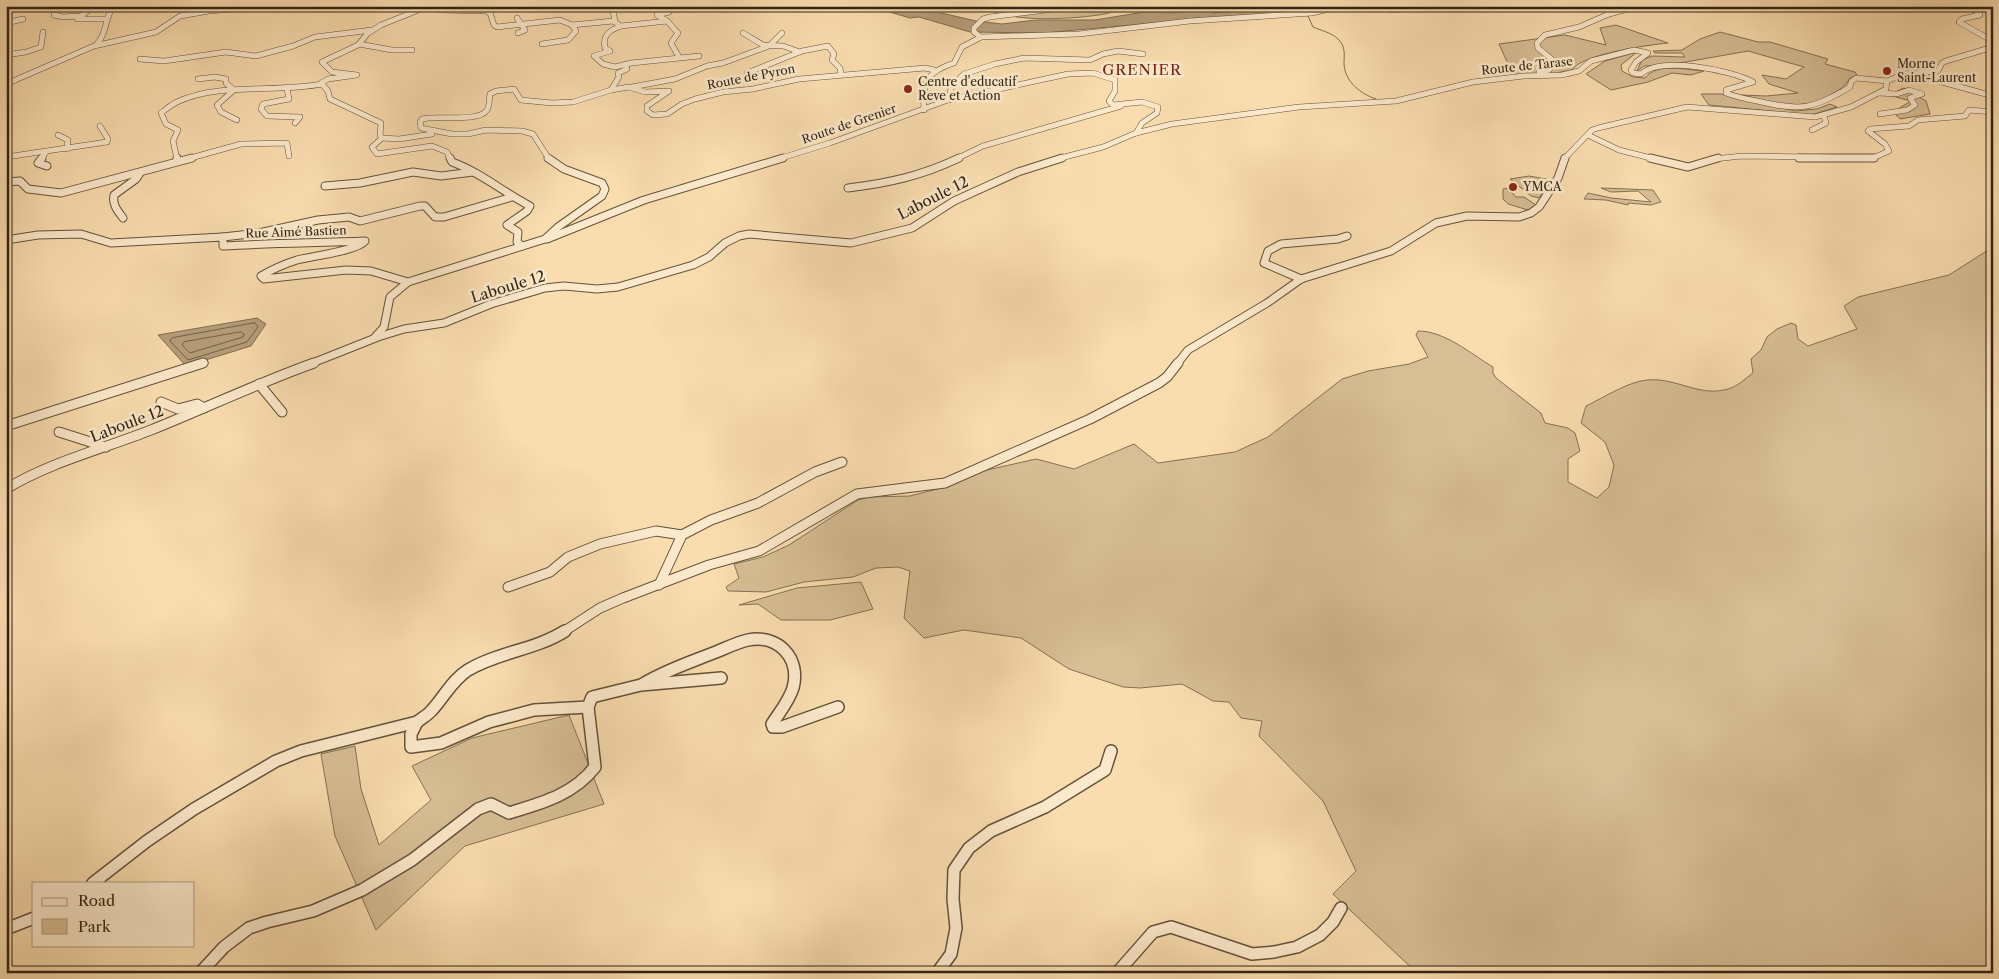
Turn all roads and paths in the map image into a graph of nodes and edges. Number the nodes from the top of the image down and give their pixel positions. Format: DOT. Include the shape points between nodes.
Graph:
graph roads {
  1 [pos="94,6"];
  2 [pos="114,6"];
  3 [pos="194,6"];
  4 [pos="265,6"];
  5 [pos="426,6"];
  6 [pos="519,6"];
  7 [pos="612,6"];
  8 [pos="1077,6"];
  9 [pos="1342,6"];
  10 [pos="1376,6"];
  11 [pos="1423,6"];
  12 [pos="1639,6"];
  13 [pos="1967,6"];
  14 [pos="511,7"];
  15 [pos="480,10"];
  16 [pos="209,11"];
  17 [pos="524,11"];
  18 [pos="669,12"];
  19 [pos="54,15"];
  20 [pos="78,16"];
  21 [pos="517,18"];
  22 [pos="23,19"];
  23 [pos="107,19"];
  24 [pos="615,21"];
  25 [pos="667,22"];
  26 [pos="6,23"];
  27 [pos="520,24"];
  28 [pos="572,24"];
  29 [pos="621,26"];
  30 [pos="636,26"];
  31 [pos="372,30"];
  32 [pos="643,30"];
  33 [pos="43,32"];
  34 [pos="518,33"];
  35 [pos="743,33"];
  36 [pos="782,33"];
  37 [pos="981,37"];
  38 [pos="359,44"];
  39 [pos="542,44"];
  40 [pos="94,46"];
  41 [pos="769,46"];
  42 [pos="1992,48"];
  43 [pos="412,50"];
  44 [pos="800,52"];
  45 [pos="1143,54"];
  46 [pos="6,55"];
  47 [pos="699,56"];
  48 [pos="679,57"];
  49 [pos="140,59"];
  50 [pos="624,65"];
  51 [pos="934,70"];
  52 [pos="746,73"];
  53 [pos="841,74"];
  54 [pos="1915,74"];
  55 [pos="1514,77"];
  56 [pos="198,79"];
  57 [pos="1887,81"];
  58 [pos="6,84"];
  59 [pos="322,84"];
  60 [pos="629,87"];
  61 [pos="287,88"];
  62 [pos="234,90"];
  63 [pos="611,90"];
  64 [pos="1879,93"];
  65 [pos="1993,96"];
  66 [pos="948,100"];
  67 [pos="1129,104"];
  68 [pos="924,110"];
  69 [pos="1993,112"];
  70 [pos="1880,114"];
  71 [pos="1824,116"];
  72 [pos="237,120"];
  73 [pos="295,123"];
  74 [pos="100,126"];
  75 [pos="1812,130"];
  76 [pos="1136,133"];
  77 [pos="468,134"];
  78 [pos="58,135"];
  79 [pos="1588,135"];
  80 [pos="382,138"];
  81 [pos="107,142"];
  82 [pos="67,149"];
  83 [pos="46,152"];
  84 [pos="289,156"];
  85 [pos="6,157"];
  86 [pos="178,161"];
  87 [pos="47,166"];
  88 [pos="140,172"];
  89 [pos="473,172"];
  90 [pos="6,182"];
  91 [pos="326,186"];
  92 [pos="848,188"];
  93 [pos="512,197"];
  94 [pos="123,218"];
  95 [pos="1347,236"];
  96 [pos="223,237"];
  97 [pos="6,240"];
  98 [pos="545,240"];
  99 [pos="522,246"];
  100 [pos="1302,279"];
  101 [pos="408,282"];
  102 [pos="383,329"];
  103 [pos="392,332"];
  104 [pos="374,338"];
  105 [pos="204,363"];
  106 [pos="259,384"];
  107 [pos="161,402"];
  108 [pos="204,408"];
  109 [pos="282,412"];
  110 [pos="6,426"];
  111 [pos="59,432"];
  112 [pos="107,447"];
  113 [pos="842,462"];
  114 [pos="6,489"];
  115 [pos="682,535"];
  116 [pos="659,585"];
  117 [pos="508,587"];
  118 [pos="721,678"];
  119 [pos="641,685"];
  120 [pos="588,707"];
  121 [pos="838,707"];
  122 [pos="417,722"];
  123 [pos="1111,752"];
  124 [pos="94,882"];
  125 [pos="1341,908"];
  126 [pos="32,919"];
  127 [pos="6,930"];
  128 [pos="200,973"];
  129 [pos="937,973"];
  130 [pos="1117,973"];
  1 -- 20 [label="street"];
  2 -- 23 [label="street"];
  3 -- 16 [label="street" via="208,8"];
  4 -- 16 [label="street"];
  5 -- 15 [label="street" via="440,10"];
  5 -- 31 [label="street"];
  6 -- 14 [label="street"];
  7 -- 24 [label="street"];
  8 -- 37 [label="street" via="983,19 974,28"];
  9 -- 37 [label="street" via="1312,13 1079,34"];
  10 -- 11 [label="street" via="1402,9"];
  12 -- 55 [label="street" via="1542,37 1537,43 1538,48 1555,63 1549,70"];
  13 -- 42 [label="street" via="1980,15 1959,22 1989,39"];
  14 -- 15 [label="street"];
  14 -- 17 [label="street"];
  15 -- 27 [label="street" via="490,13 495,26"];
  16 -- 40 [label="street" via="176,17 150,34"];
  18 -- 25 [label="street" via="657,15"];
  19 -- 20 [label="street"];
  20 -- 23 [label="street" via="78,20"];
  21 -- 27 [label="street"];
  22 -- 26 [label="street"];
  23 -- 40 [label="street" via="105,36"];
  24 -- 28 [label="street"];
  24 -- 29 [label="street"];
  25 -- 30 [label="street"];
  25 -- 48 [label="street" via="678,33 671,43"];
  27 -- 28 [label="street" via="558,20"];
  27 -- 34 [label="street" via="525,30"];
  28 -- 39 [label="street" via="576,31 568,40"];
  29 -- 30 [label="street"];
  29 -- 50 [label="street" via="607,31 603,43 610,51 594,56 608,66"];
  30 -- 32 [label="street"];
  31 -- 38 [label="street"];
  31 -- 49 [label="street" via="315,37 259,56 229,52 164,61"];
  33 -- 46 [label="street" via="42,46"];
  35 -- 41 [label="street" via="763,46"];
  36 -- 41 [label="street"];
  37 -- 51 [label="street" via="962,47 954,63"];
  38 -- 43 [label="street" via="398,51"];
  38 -- 59 [label="street" via="322,62 332,72 357,75 328,79"];
  40 -- 58 [label="street"];
  41 -- 44 [label="street" via="787,46"];
  41 -- 60 [label="street" via="675,79"];
  42 -- 54 [label="street" via="1942,62 1938,71"];
  44 -- 52 [label="street"];
  44 -- 53 [label="street" via="830,46 835,55 832,60"];
  45 -- 66 [label="street" via="1118,51 1090,60 1024,58 995,64 964,74 952,86"];
  47 -- 48 [label="street"];
  48 -- 50 [label="street"];
  50 -- 63 [label="street" via="627,69 618,73 619,78"];
  51 -- 53 [label="street, Route de Pyron"];
  51 -- 68 [label="street" via="927,80"];
  53 -- 60 [label="street, Route de Pyron" via="723,92 689,102 667,114 653,115 647,111 647,106 670,91 645,92"];
  54 -- 57 [label="street"];
  54 -- 65 [label="street"];
  55 -- 57 [label="street, Route de Tarase" via="1569,74 1579,71 1591,61 1638,50 1648,52 1632,66 1633,72 1641,74 1652,67 1664,66 1743,75 1753,82 1726,90 1726,93 1799,109 1828,101 1850,87 1856,78"];
  55 -- 76 [label="street, Route de Tarase" via="1473,82 1396,101 1284,108 1172,124"];
  56 -- 62 [label="street" via="225,78"];
  57 -- 64 [label="street" via="1886,89"];
  59 -- 61 [label="street"];
  59 -- 80 [label="street" via="335,103 381,123"];
  60 -- 63 [label="street, Route de Pyron"];
  61 -- 62 [label="street"];
  61 -- 73 [label="street" via="289,99 263,104 261,109 267,116 300,117"];
  62 -- 72 [label="street" via="217,104 221,112"];
  62 -- 86 [label="street" via="186,99 162,112 166,124 178,130 173,143"];
  63 -- 77 [label="street, Route de Pyron" via="582,100 552,103 521,100 514,89 502,90 490,94 489,106 483,114 427,117 420,122 421,128"];
  64 -- 70 [label="street" via="1897,94 1909,90 1922,94 1910,98 1915,105 1907,110"];
  64 -- 71 [label="street"];
  66 -- 67 [label="street, Route de Grenier" via="1060,75 1088,73 1115,80 1110,104"];
  66 -- 68 [label="street, Route de Grenier"];
  67 -- 76 [label="street, Route de Grenier" via="1147,102 1158,107 1156,113 1142,122"];
  67 -- 92 [label="street" via="983,146 931,171 886,183"];
  68 -- 98 [label="street, Route de Grenier" via="830,143 644,200"];
  69 -- 79 [label="street" via="1969,110 1965,116 1870,129 1868,131 1889,150 1887,154 1873,157 1727,156 1688,167 1619,150"];
  71 -- 75 [label="street" via="1826,123"];
  71 -- 79 [label="street" via="1687,107 1598,128"];
  74 -- 81 [label="street"];
  76 -- 103 [label="street, Laboule 12" via="1103,147 1048,161 1008,176 954,201 912,228 851,243 750,234 739,236 693,265 627,285 606,289 545,288 491,304 444,324"];
  77 -- 80 [label="street" via="456,137 424,133 400,139"];
  77 -- 98 [label="street, Route de Pyron" via="486,130 533,134 548,158 564,169 602,183 605,189 602,196"];
  78 -- 82 [label="street" via="68,140"];
  79 -- 100 [label="street" via="1566,156 1558,178 1539,207 1531,212 1519,217 1467,216 1436,223 1391,251"];
  80 -- 89 [label="street" via="372,147 377,154 437,148 445,150 452,162"];
  81 -- 82 [label="street"];
  82 -- 83 [label="street"];
  83 -- 85 [label="street"];
  83 -- 87 [label="street" via="38,163"];
  84 -- 86 [label="street" via="287,143 261,141"];
  86 -- 88 [label="street"];
  88 -- 90 [label="street" via="61,192 28,189 20,181"];
  88 -- 94 [label="street" via="113,196 115,207"];
  89 -- 91 [label="street" via="447,176 413,172"];
  89 -- 93 [label="street"];
  93 -- 96 [label="street" via="444,217 435,216 425,206 420,206 366,220 349,217 318,220"];
  93 -- 99 [label="street" via="530,206 528,211 507,225 518,232 518,242"];
  95 -- 100 [label="street" via="1281,244 1268,252 1264,263"];
  96 -- 97 [label="street, Rue Aimé Bastien" via="111,243 81,234"];
  96 -- 101 [label="street, Rue Aimé Bastien" via="224,246 364,241 350,248 295,260 272,269 261,276 264,279 346,270 371,271"];
  98 -- 99 [label="street, Route de Pyron"];
  99 -- 101 [label="street, Route de Pyron"];
  100 -- 116 [label="street" via="1188,350 1159,383 1090,419 945,483 856,494 759,551 709,565"];
  101 -- 102 [label="street, Route de Pyron" via="390,297"];
  102 -- 103 [label="street"];
  102 -- 104 [label="street"];
  103 -- 104 [label="street, Laboule 12"];
  104 -- 106 [label="street, Laboule 12"];
  105 -- 110 [label="street"];
  106 -- 108 [label="street, Laboule 12"];
  106 -- 109 [label="street"];
  107 -- 108 [label="street" via="178,409 197,404"];
  108 -- 112 [label="street, Laboule 12"];
  111 -- 112 [label="street"];
  112 -- 114 [label="street, Laboule 12"];
  113 -- 115 [label="street"];
  115 -- 116 [label="street"];
  115 -- 117 [label="street" via="656,531 600,544 568,557 550,572"];
  116 -- 122 [label="street" via="600,608 552,639 469,669 459,676 431,712"];
  118 -- 119 [label="street"];
  119 -- 120 [label="street" via="592,697"];
  119 -- 121 [label="street" via="661,673 758,639 784,647 794,663 793,688 773,727 782,727"];
  120 -- 122 [label="street" via="534,710 489,722 441,743 411,747 411,729"];
  120 -- 128 [label="street" via="595,767 588,778 570,792 509,813 491,804 479,807 366,888 313,911 242,932 216,953"];
  122 -- 124 [label="street" via="300,751 276,761 178,819"];
  123 -- 129 [label="street" via="1105,770 1045,806 991,831 969,848 954,870 956,928 951,954"];
  125 -- 130 [label="street" via="1320,935 1297,947 1274,952 1252,954 1171,927 1153,932"];
  126 -- 127 [label="street"];
}
